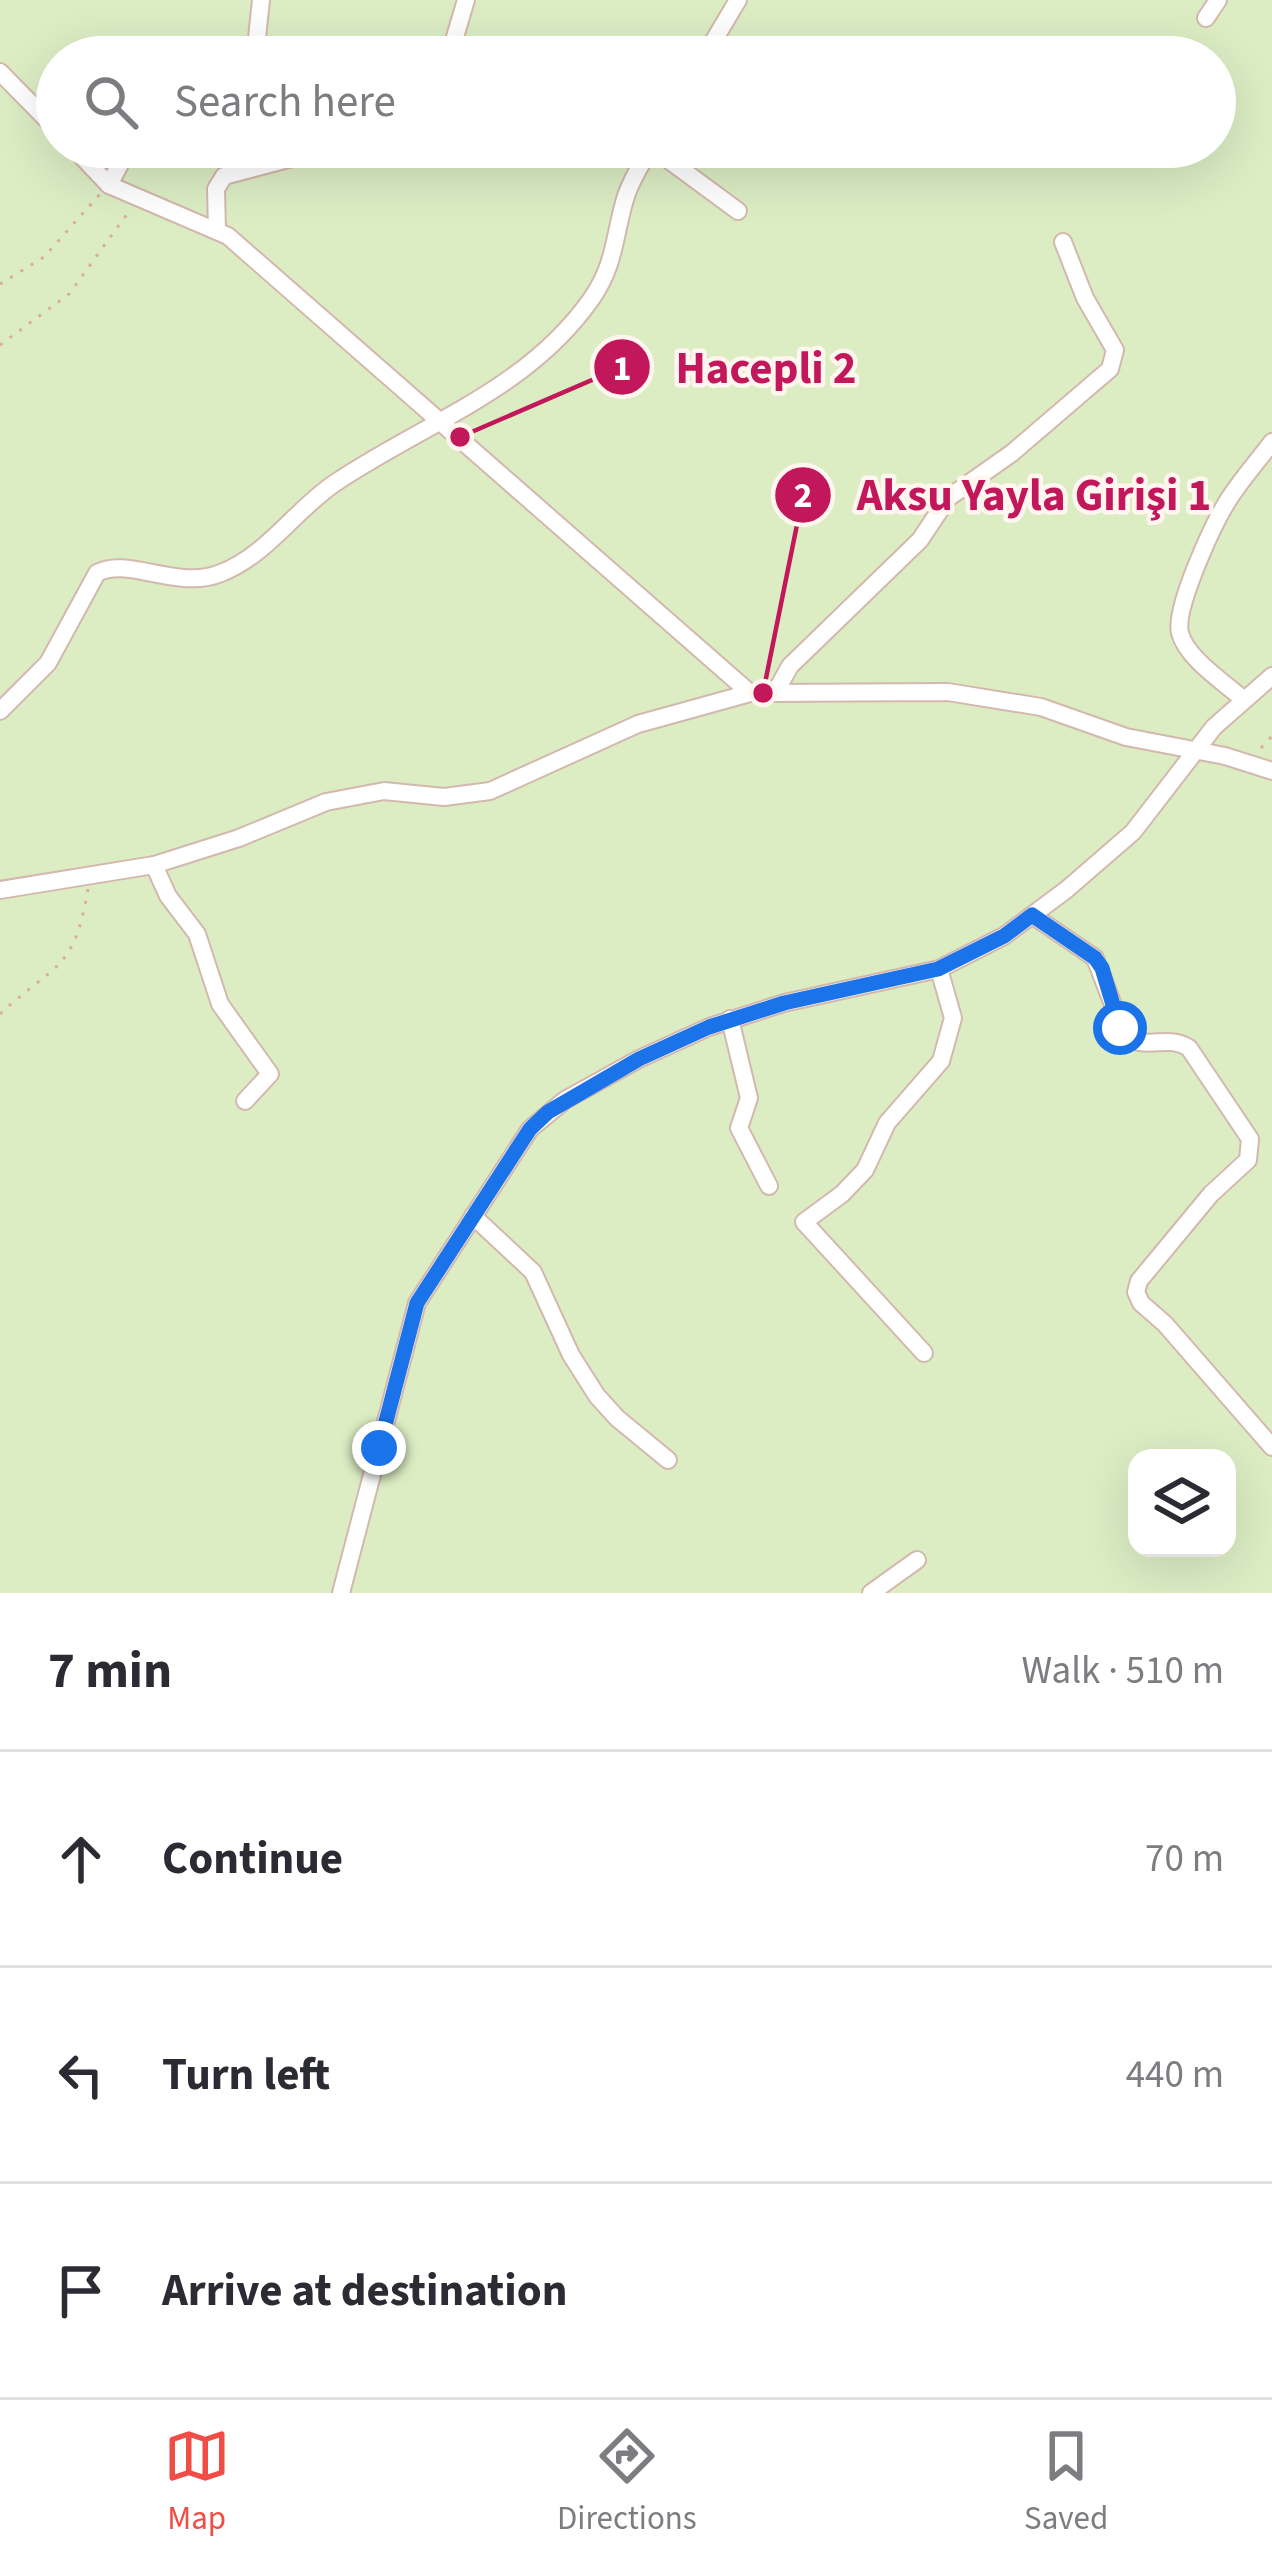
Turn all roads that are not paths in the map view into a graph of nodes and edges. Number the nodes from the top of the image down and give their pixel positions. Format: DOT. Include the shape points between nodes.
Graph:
graph roads {
  1 [pos="261,0"];
  2 [pos="466,0"];
  3 [pos="738,0"];
  4 [pos="1218,0"];
  5 [pos="1205,18"];
  6 [pos="257,36"];
  7 [pos="455,36"];
  8 [pos="717,36"];
  9 [pos="0,72"];
  10 [pos="36,109"];
  11 [pos="93,168"];
  12 [pos="118,168"];
  13 [pos="254,168"];
  14 [pos="640,168"];
  15 [pos="679,168"];
  16 [pos="109,185"];
  17 [pos="737,212"];
  18 [pos="217,231"];
  19 [pos="1063,242"];
  20 [pos="443,422"];
  21 [pos="1272,442"];
  22 [pos="1272,676"];
  23 [pos="750,693"];
  24 [pos="775,693"];
  25 [pos="1244,700"];
  26 [pos="0,711"];
  27 [pos="1194,750"];
  28 [pos="1272,771"];
  29 [pos="154,865"];
  30 [pos="0,890"];
  31 [pos="1032,915"];
  32 [pos="938,969"];
  33 [pos="730,1019"];
  34 [pos="244,1101"];
  35 [pos="770,1186"];
  36 [pos="473,1216"];
  37 [pos="924,1353"];
  38 [pos="1272,1448"];
  39 [pos="668,1460"];
  40 [pos="917,1560"];
  41 [pos="341,1593"];
  42 [pos="872,1593"];
  1 -- 6 [label="street"];
  2 -- 7 [label="street"];
  3 -- 8 [label="street"];
  4 -- 5 [label="street"];
  9 -- 10 [label="street"];
  11 -- 16 [label="street"];
  12 -- 16 [label="street"];
  13 -- 18 [label="street" via="224,176 216,189"];
  14 -- 20 [label="street" via="590,302 530,365"];
  15 -- 17 [label="street"];
  16 -- 18 [label="street"];
  18 -- 20 [label="street"];
  19 -- 24 [label="street" via="1115,350 1110,369 948,498 920,540 790,666"];
  20 -- 23 [label="street"];
  20 -- 26 [label="street" via="335,483 220,574 182,580 117,567 97,572 49,663"];
  21 -- 25 [label="street" via="1226,504 1179,622 1185,644"];
  22 -- 25 [label="street"];
  23 -- 24 [label="street"];
  23 -- 29 [label="street" via="638,724 490,791 384,791 326,802"];
  24 -- 27 [label="street" via="948,692 1041,707"];
  25 -- 27 [label="street"];
  27 -- 28 [label="street"];
  27 -- 31 [label="street" via="1133,832"];
  29 -- 30 [label="street"];
  29 -- 34 [label="street" via="200,943 223,1010 270,1074"];
  31 -- 32 [label="street"];
  31 -- 38 [label="street" via="1095,958 1125,1036 1189,1048 1250,1139 1248,1160 1200,1207 1136,1292"];
  32 -- 33 [label="street"];
  32 -- 37 [label="street" via="953,1018 941,1061 887,1123 865,1170 804,1222"];
  33 -- 35 [label="street" via="748,1098 739,1128"];
  33 -- 36 [label="street" via="548,1112"];
  36 -- 39 [label="street" via="533,1272 597,1396"];
  36 -- 41 [label="street" via="417,1303"];
  40 -- 42 [label="street"];
}
